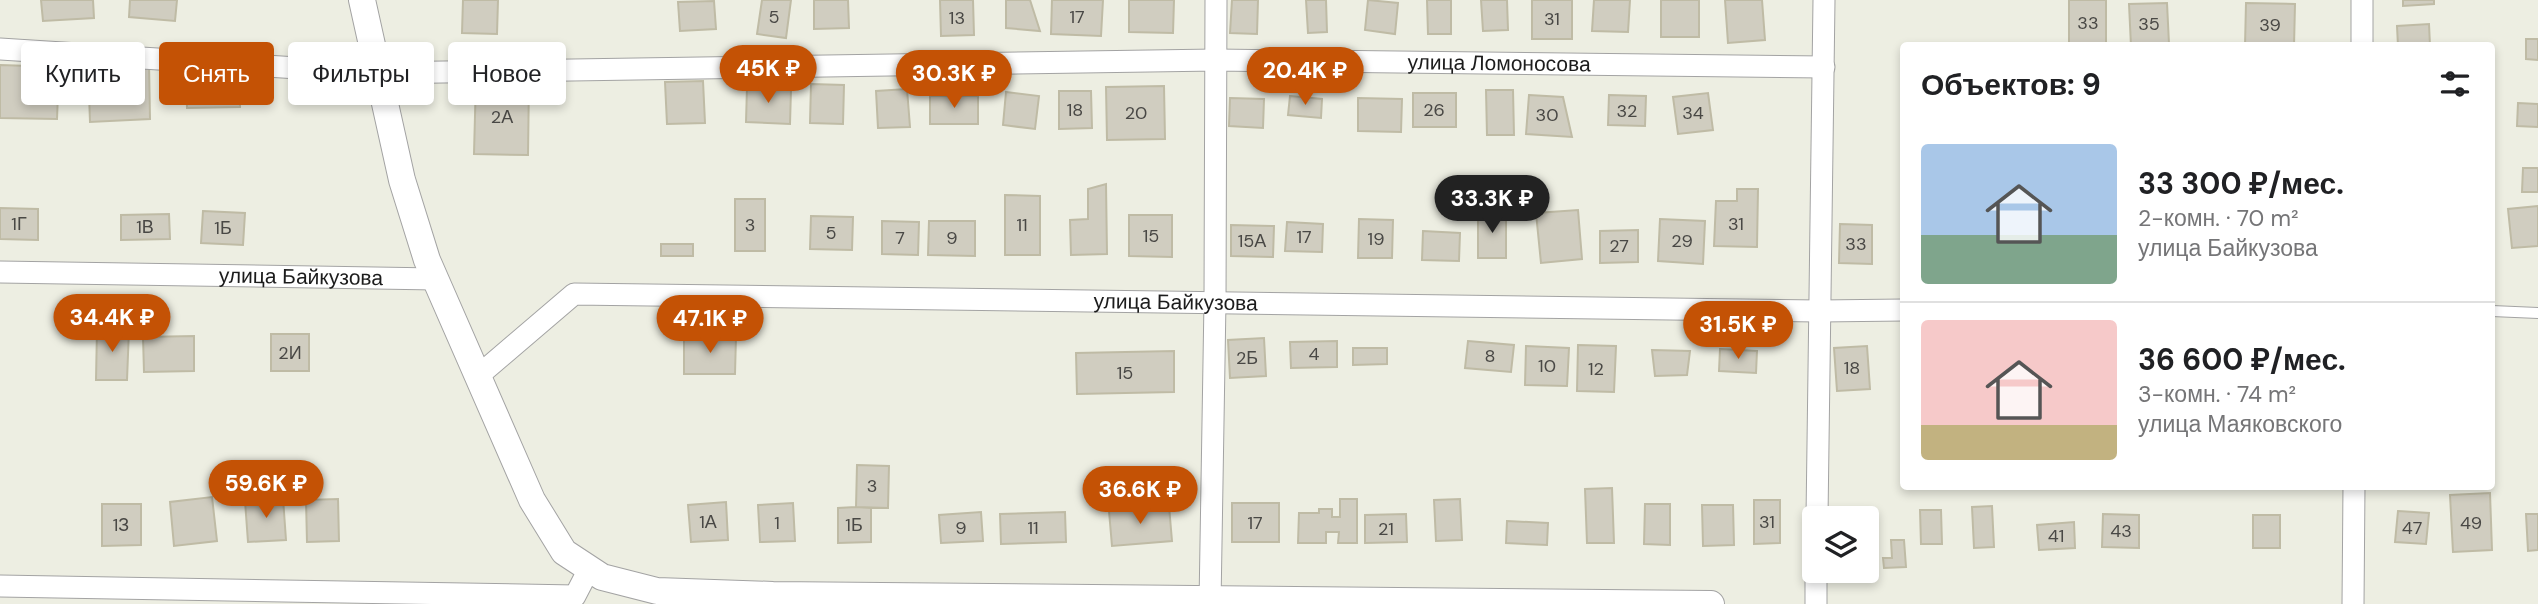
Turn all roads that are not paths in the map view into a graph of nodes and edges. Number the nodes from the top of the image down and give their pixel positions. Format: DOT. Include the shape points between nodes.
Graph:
graph roads {
  1 [pos="362,0"];
  2 [pos="1216,0"];
  3 [pos="1824,0"];
  4 [pos="2362,0"];
  5 [pos="371,42"];
  6 [pos="2362,42"];
  7 [pos="0,49"];
  8 [pos="1216,60"];
  9 [pos="1824,66"];
  10 [pos="288,67"];
  11 [pos="434,72"];
  12 [pos="384,105"];
  13 [pos="0,272"];
  14 [pos="436,279"];
  15 [pos="1215,301"];
  16 [pos="1900,310"];
  17 [pos="1820,311"];
  18 [pos="2495,311"];
  19 [pos="2538,313"];
  20 [pos="478,376"];
  21 [pos="2354,490"];
  22 [pos="1817,506"];
  23 [pos="596,573"];
  24 [pos="1816,583"];
  25 [pos="0,586"];
  26 [pos="575,600"];
  27 [pos="1210,601"];
  28 [pos="1711,604"];
  29 [pos="1816,604"];
  30 [pos="2353,604"];
  1 -- 5 [label="street"];
  2 -- 8 [label="street"];
  3 -- 9 [label="street"];
  4 -- 6 [label="street"];
  7 -- 10 [label="street, улица Ломоносова"];
  8 -- 9 [label="street, улица Ломоносова"];
  8 -- 11 [label="street, улица Ломоносова"];
  8 -- 15 [label="street"];
  9 -- 17 [label="street"];
  12 -- 14 [label="street" via="402,180"];
  13 -- 14 [label="street, улица Байкузова"];
  14 -- 20 [label="street"];
  15 -- 17 [label="street, улица Байкузова"];
  15 -- 20 [label="street, улица Байкузова" via="574,294"];
  15 -- 27 [label="street"];
  16 -- 17 [label="street, улица Байкузова"];
  17 -- 22 [label="street"];
  18 -- 19 [label="lane"];
  20 -- 23 [label="street" via="532,500 564,552"];
  21 -- 30 [label="street"];
  23 -- 26 [label="street"];
  23 -- 27 [label="street" via="657,592"];
  24 -- 29 [label="street"];
  25 -- 26 [label="street"];
  27 -- 28 [label="street"];
}
